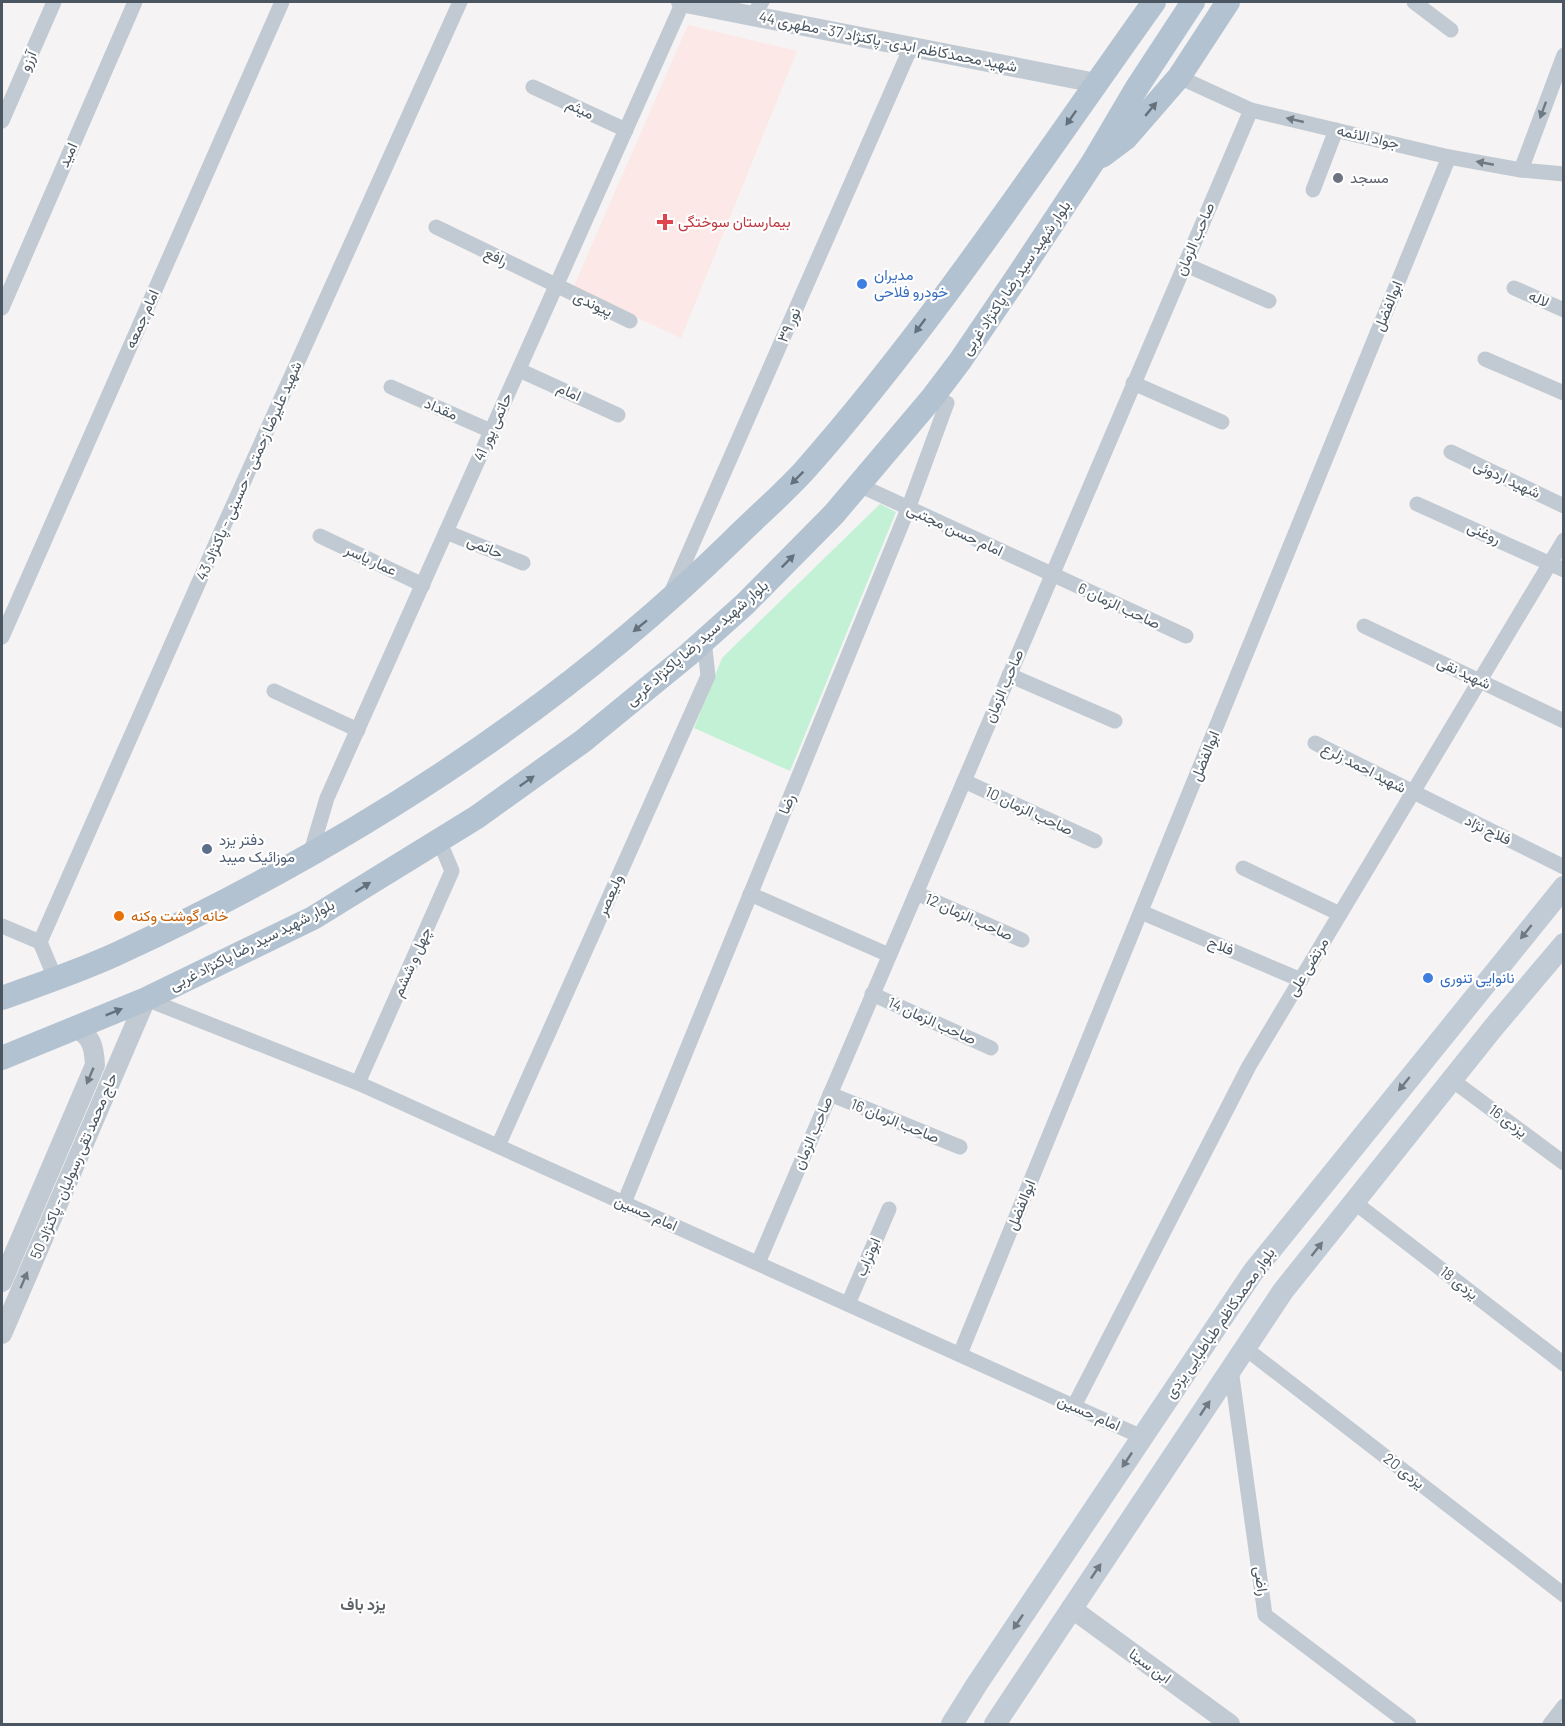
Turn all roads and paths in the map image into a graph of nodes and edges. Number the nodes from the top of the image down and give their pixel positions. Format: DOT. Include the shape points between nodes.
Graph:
graph roads {
  1 [pos="54,2"];
  2 [pos="135,2"];
  3 [pos="282,2"];
  4 [pos="460,2"];
  5 [pos="682,2"];
  6 [pos="1133,2"];
  7 [pos="1154,2"];
  8 [pos="1193,2"];
  9 [pos="1228,2"];
  10 [pos="1414,2"];
  11 [pos="757,8"];
  12 [pos="1451,30"];
  13 [pos="911,47"];
  14 [pos="1563,55"];
  15 [pos="1179,77"];
  16 [pos="1096,83"];
  17 [pos="533,87"];
  18 [pos="1251,110"];
  19 [pos="2,121"];
  20 [pos="626,130"];
  21 [pos="1336,130"];
  22 [pos="1449,156"];
  23 [pos="1093,162"];
  24 [pos="1521,170"];
  25 [pos="1563,174"];
  26 [pos="1313,190"];
  27 [pos="436,227"];
  28 [pos="1184,264"];
  29 [pos="556,287"];
  30 [pos="1514,288"];
  31 [pos="1269,301"];
  32 [pos="2,308"];
  33 [pos="1563,310"];
  34 [pos="630,321"];
  35 [pos="1485,358"];
  36 [pos="519,370"];
  37 [pos="1133,383"];
  38 [pos="391,387"];
  39 [pos="1563,393"];
  40 [pos="947,404"];
  41 [pos="618,415"];
  42 [pos="1222,422"];
  43 [pos="492,431"];
  44 [pos="1451,452"];
  45 [pos="859,485"];
  46 [pos="1417,504"];
  47 [pos="1563,506"];
  48 [pos="908,509"];
  49 [pos="446,532"];
  50 [pos="320,536"];
  51 [pos="1563,540"];
  52 [pos="523,563"];
  53 [pos="1557,566"];
  54 [pos="1052,575"];
  55 [pos="423,585"];
  56 [pos="666,603"];
  57 [pos="1364,626"];
  58 [pos="1185,636"];
  59 [pos="2,637"];
  60 [pos="705,640"];
  61 [pos="1009,675"];
  62 [pos="1480,680"];
  63 [pos="274,692"];
  64 [pos="1115,721"];
  65 [pos="1563,721"];
  66 [pos="357,730"];
  67 [pos="1315,743"];
  68 [pos="964,780"];
  69 [pos="1413,793"];
  70 [pos="439,840"];
  71 [pos="1095,841"];
  72 [pos="310,855"];
  73 [pos="1563,867"];
  74 [pos="1244,868"];
  75 [pos="1563,887"];
  76 [pos="916,893"];
  77 [pos="750,894"];
  78 [pos="1141,912"];
  79 [pos="1340,914"];
  80 [pos="2,926"];
  81 [pos="1022,940"];
  82 [pos="40,942"];
  83 [pos="1563,944"];
  84 [pos="889,955"];
  85 [pos="55,978"];
  86 [pos="1301,980"];
  87 [pos="872,994"];
  88 [pos="2,998"];
  89 [pos="146,999"];
  90 [pos="1466,1006"];
  91 [pos="75,1028"];
  92 [pos="1493,1028"];
  93 [pos="991,1048"];
  94 [pos="2,1058"];
  95 [pos="1452,1080"];
  96 [pos="358,1083"];
  97 [pos="830,1094"];
  98 [pos="498,1146"];
  99 [pos="960,1147"];
  100 [pos="1563,1163"];
  101 [pos="1354,1202"];
  102 [pos="624,1203"];
  103 [pos="889,1209"];
  104 [pos="18,1244"];
  105 [pos="36,1253"];
  106 [pos="758,1263"];
  107 [pos="2,1282"];
  108 [pos="848,1304"];
  109 [pos="2,1334"];
  110 [pos="1245,1348"];
  111 [pos="960,1354"];
  112 [pos="1563,1364"];
  113 [pos="1231,1369"];
  114 [pos="1074,1406"];
  115 [pos="1142,1437"];
  116 [pos="1563,1595"];
  117 [pos="1071,1608"];
  118 [pos="1563,1706"];
  119 [pos="952,1725"];
  120 [pos="995,1725"];
  121 [pos="1230,1725"];
  122 [pos="1409,1725"];
  123 [pos="1550,1725"];
  1 -- 19 [label="street, آرزو"];
  2 -- 32 [label="street, امید"];
  3 -- 59 [label="street, امام جمعه"];
  4 -- 82 [label="street, شهید علیرضا زحمتی - حسینی - پاکنژاد 43"];
  5 -- 11 [label="street, شهید محمدکاظم ابدی- پاکنژاد 37- مطهری 44"];
  5 -- 20 [label="street, حاتمی پور 41"];
  6 -- 16 [label="main road" via="1118,23"];
  7 -- 16 [label="main road"];
  8 -- 23 [label="main road, بلوار شهید سید رضا پاکنژاد غربی"];
  9 -- 15 [label="main road"];
  10 -- 12 [label="street"];
  11 -- 13 [label="street, شهید محمدکاظم ابدی- پاکنژاد 37- مطهری 44"];
  13 -- 16 [label="street, شهید محمدکاظم ابدی- پاکنژاد 37- مطهری 44"];
  13 -- 56 [label="street, نور ۳۹"];
  14 -- 24 [label="street, one-way"];
  15 -- 18 [label="street, جواد الائمه"];
  23 -- 15 [label="main road, one-way" via="1126,138"];
  16 -- 56 [label="main road, one-way" via="902,350 802,473"];
  17 -- 20 [label="street, میثم"];
  21 -- 18 [label="street, جواد الائمه, one-way"];
  18 -- 28 [label="street, صاحب الزمان"];
  20 -- 29 [label="street, حاتمی پور 41"];
  21 -- 22 [label="street, جواد الائمه"];
  21 -- 26 [label="street"];
  24 -- 22 [label="street, جواد الائمه, one-way"];
  22 -- 78 [label="street, ابوالفضل"];
  23 -- 45 [label="main road, بلوار شهید سید رضا پاکنژاد غربی" via="960,362"];
  24 -- 25 [label="street, جواد الائمه"];
  27 -- 29 [label="street, رافع"];
  28 -- 31 [label="street"];
  28 -- 37 [label="street, صاحب الزمان"];
  29 -- 34 [label="street, پیوندی"];
  29 -- 36 [label="street, حاتمی پور 41"];
  30 -- 33 [label="street, لاله"];
  35 -- 39 [label="street"];
  36 -- 41 [label="street, امام"];
  36 -- 43 [label="street, حاتمی پور 41"];
  37 -- 42 [label="street"];
  37 -- 54 [label="street, صاحب الزمان"];
  38 -- 43 [label="street, مقداد"];
  40 -- 48 [label="street, رضا"];
  43 -- 49 [label="street, حاتمی پور 41"];
  44 -- 47 [label="street, شهید اردوئی"];
  45 -- 48 [label="street, امام حسن مجتبی"];
  60 -- 45 [label="main road, بلوار شهید سید رضا پاکنژاد غربی, one-way" via="745,604"];
  46 -- 53 [label="street, روغنی"];
  48 -- 54 [label="street, امام حسن مجتبی"];
  48 -- 77 [label="street, رضا"];
  49 -- 52 [label="street, حاتمی"];
  49 -- 55 [label="street, حاتمی پور 41"];
  50 -- 55 [label="street, عمار یاسر"];
  51 -- 53 [label="street, مرتضی علی"];
  53 -- 62 [label="street, مرتضی علی"];
  54 -- 58 [label="street, صاحب الزمان 6"];
  54 -- 61 [label="street, صاحب الزمان"];
  55 -- 66 [label="street, حاتمی پور 41"];
  56 -- 72 [label="main road, one-way" via="551,698 455,765"];
  57 -- 62 [label="street, شهید نقی"];
  70 -- 60 [label="main road, بلوار شهید سید رضا پاکنژاد غربی, one-way" via="583,741"];
  60 -- 98 [label="street, ولیعصر" via="708,676"];
  61 -- 64 [label="street"];
  61 -- 68 [label="street, صاحب الزمان"];
  62 -- 65 [label="street, شهید نقی"];
  62 -- 69 [label="street, مرتضی علی"];
  63 -- 66 [label="street"];
  66 -- 72 [label="street, حاتمی پور 41" via="327,798"];
  67 -- 69 [label="street, شهید احمد زلرع"];
  68 -- 71 [label="street, صاحب الزمان 10"];
  68 -- 76 [label="street, صاحب الزمان"];
  69 -- 73 [label="street, فلاح نژاد"];
  69 -- 79 [label="street, مرتضی علی"];
  89 -- 70 [label="main road, بلوار شهید سید رضا پاکنژاد غربی, one-way" via="313,918"];
  70 -- 96 [label="street, چهل و ششم" via="452,871"];
  72 -- 85 [label="main road" via="123,952"];
  74 -- 79 [label="street"];
  75 -- 90 [label="main road, بلوار محمدکاظم طباطبایی یزدی, one-way"];
  76 -- 81 [label="street, صاحب الزمان 12"];
  76 -- 84 [label="street, صاحب الزمان"];
  77 -- 84 [label="street"];
  77 -- 102 [label="street, رضا"];
  78 -- 86 [label="street, فلاح"];
  78 -- 111 [label="street, ابوالفضل"];
  79 -- 86 [label="street, مرتضی علی"];
  80 -- 82 [label="street"];
  82 -- 85 [label="street"];
  83 -- 92 [label="main road"];
  84 -- 87 [label="street, صاحب الزمان"];
  85 -- 88 [label="main road"];
  86 -- 114 [label="street, مرتضی علی" via="1249,1066"];
  87 -- 93 [label="street, صاحب الزمان 14"];
  87 -- 97 [label="street, صاحب الزمان"];
  91 -- 89 [label="main road, بلوار شهید سید رضا پاکنژاد غربی, one-way"];
  89 -- 96 [label="street, امام حسین"];
  89 -- 105 [label="street, حاج محمد تقی رسولیان- پاکنژاد 50"];
  90 -- 92 [label="main road"];
  90 -- 115 [label="main road, بلوار محمدکاظم طباطبایی یزدی, one-way" via="1252,1272"];
  91 -- 94 [label="main road, بلوار شهید سید رضا پاکنژاد غربی"];
  91 -- 104 [label="street, حاج محمد تقی رسولیان- پاکنژاد 50, one-way" via="87,1033 95,1065"];
  92 -- 95 [label="main road"];
  95 -- 100 [label="street, یزدی 16"];
  95 -- 101 [label="main road"];
  96 -- 98 [label="street, امام حسین"];
  97 -- 99 [label="street, صاحب الزمان 16"];
  97 -- 106 [label="street, صاحب الزمان"];
  98 -- 102 [label="street, امام حسین"];
  110 -- 101 [label="main road, one-way" via="1283,1291"];
  101 -- 112 [label="street, یزدی 18"];
  102 -- 106 [label="street, امام حسین"];
  103 -- 108 [label="street, ابوتراب"];
  104 -- 105 [label="street"];
  104 -- 107 [label="street, حاج محمد تقی رسولیان- پاکنژاد 50"];
  109 -- 105 [label="street, حاج محمد تقی رسولیان- پاکنژاد 50, one-way"];
  106 -- 108 [label="street, امام حسین"];
  108 -- 111 [label="street, امام حسین"];
  110 -- 113 [label="main road"];
  110 -- 116 [label="street, یزدی 20"];
  111 -- 114 [label="street, امام حسین"];
  117 -- 113 [label="main road, one-way"];
  113 -- 122 [label="street, راضی" via="1265,1615"];
  114 -- 115 [label="street, امام حسین"];
  115 -- 119 [label="main road, بلوار محمدکاظم طباطبایی یزدی, one-way"];
  117 -- 120 [label="main road"];
  117 -- 121 [label="street, ابن سینا"];
  118 -- 123 [label="street"];
}
